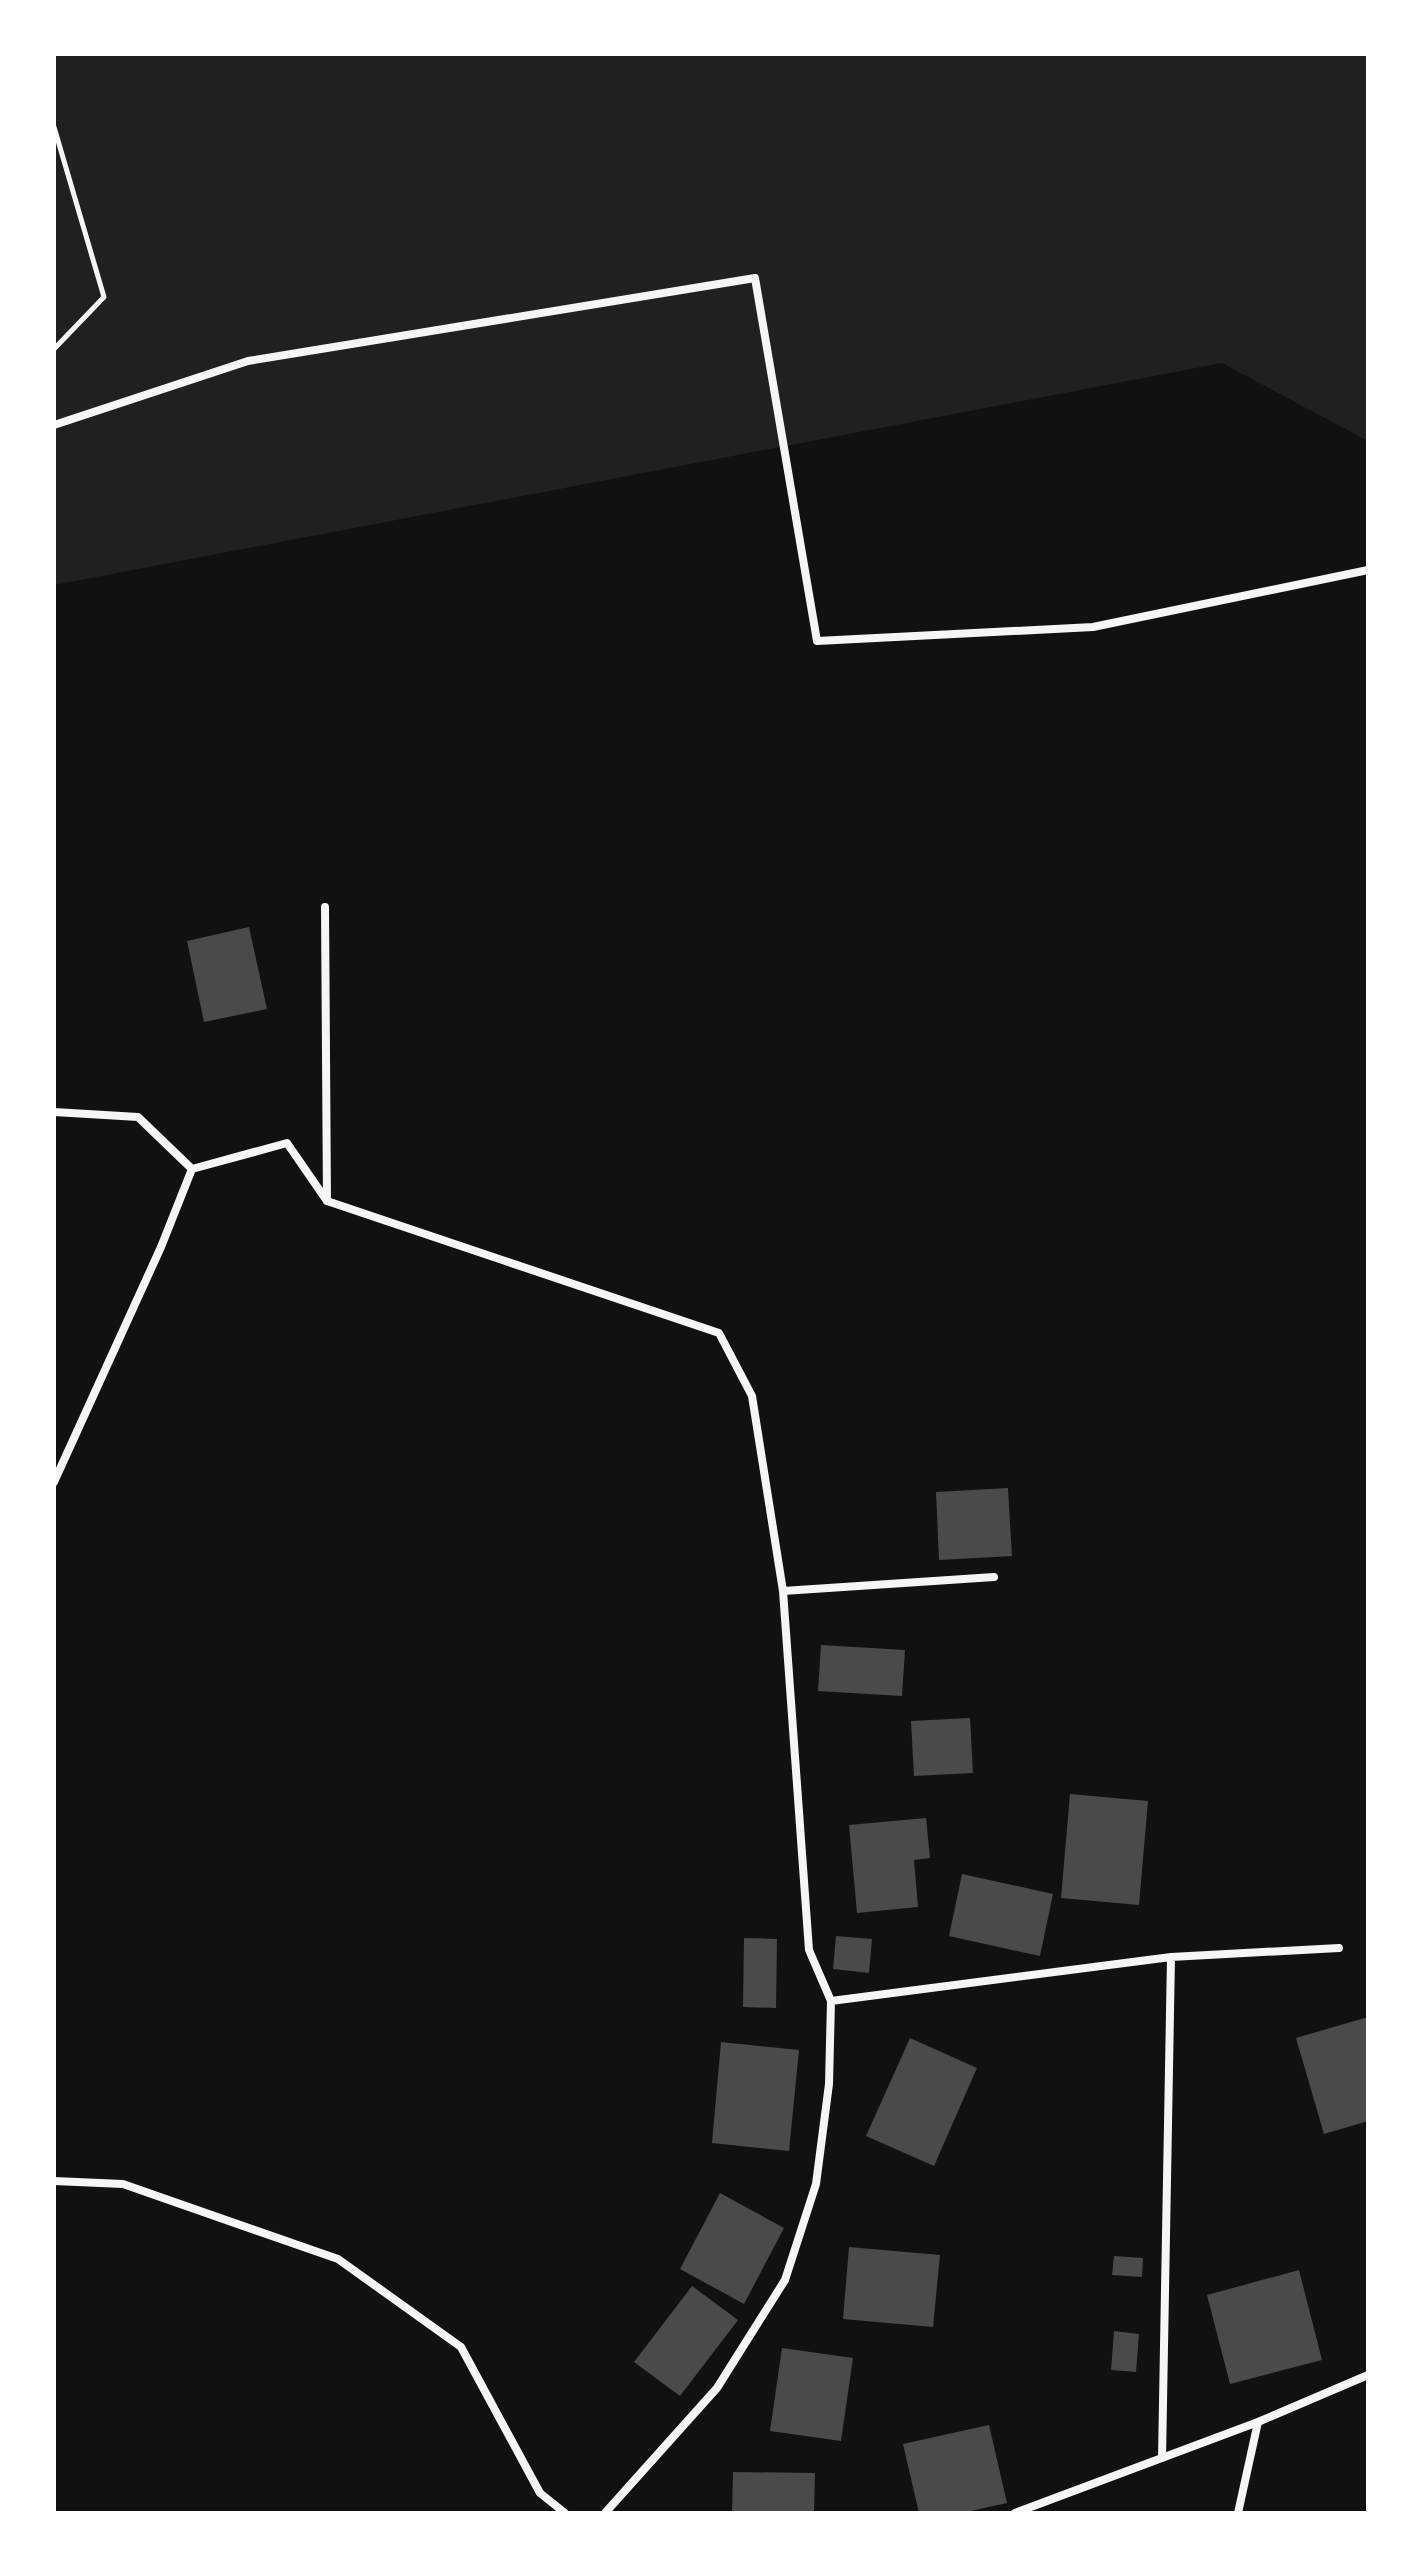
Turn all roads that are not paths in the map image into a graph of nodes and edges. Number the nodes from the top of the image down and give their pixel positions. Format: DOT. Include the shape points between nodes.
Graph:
graph roads {
  1 [pos="54,425"];
  2 [pos="1368,570"];
  3 [pos="325,907"];
  4 [pos="54,1112"];
  5 [pos="192,1169"];
  6 [pos="327,1201"];
  7 [pos="54,1482"];
  8 [pos="994,1577"];
  9 [pos="783,1591"];
  10 [pos="1339,1948"];
  11 [pos="1171,1957"];
  12 [pos="831,2001"];
  13 [pos="54,2181"];
  14 [pos="1368,2375"];
  15 [pos="1258,2422"];
  16 [pos="1162,2458"];
  17 [pos="565,2513"];
  18 [pos="605,2513"];
  19 [pos="1015,2513"];
  20 [pos="1238,2513"];
  1 -- 2 [label="street" via="248,361 755,278 817,641 1093,627"];
  3 -- 6 [label="street"];
  4 -- 5 [label="street" via="138,1117"];
  5 -- 6 [label="street" via="287,1143"];
  5 -- 7 [label="street"];
  6 -- 9 [label="street" via="719,1333 752,1396"];
  8 -- 9 [label="street"];
  9 -- 12 [label="street" via="809,1950"];
  10 -- 11 [label="street"];
  11 -- 12 [label="street"];
  11 -- 16 [label="street"];
  12 -- 18 [label="street" via="829,2084 816,2184 785,2280 717,2388"];
  13 -- 17 [label="street" via="123,2184 338,2259 461,2347 540,2493"];
  14 -- 15 [label="street"];
  15 -- 16 [label="street"];
  15 -- 20 [label="street"];
  16 -- 19 [label="street"];
}
